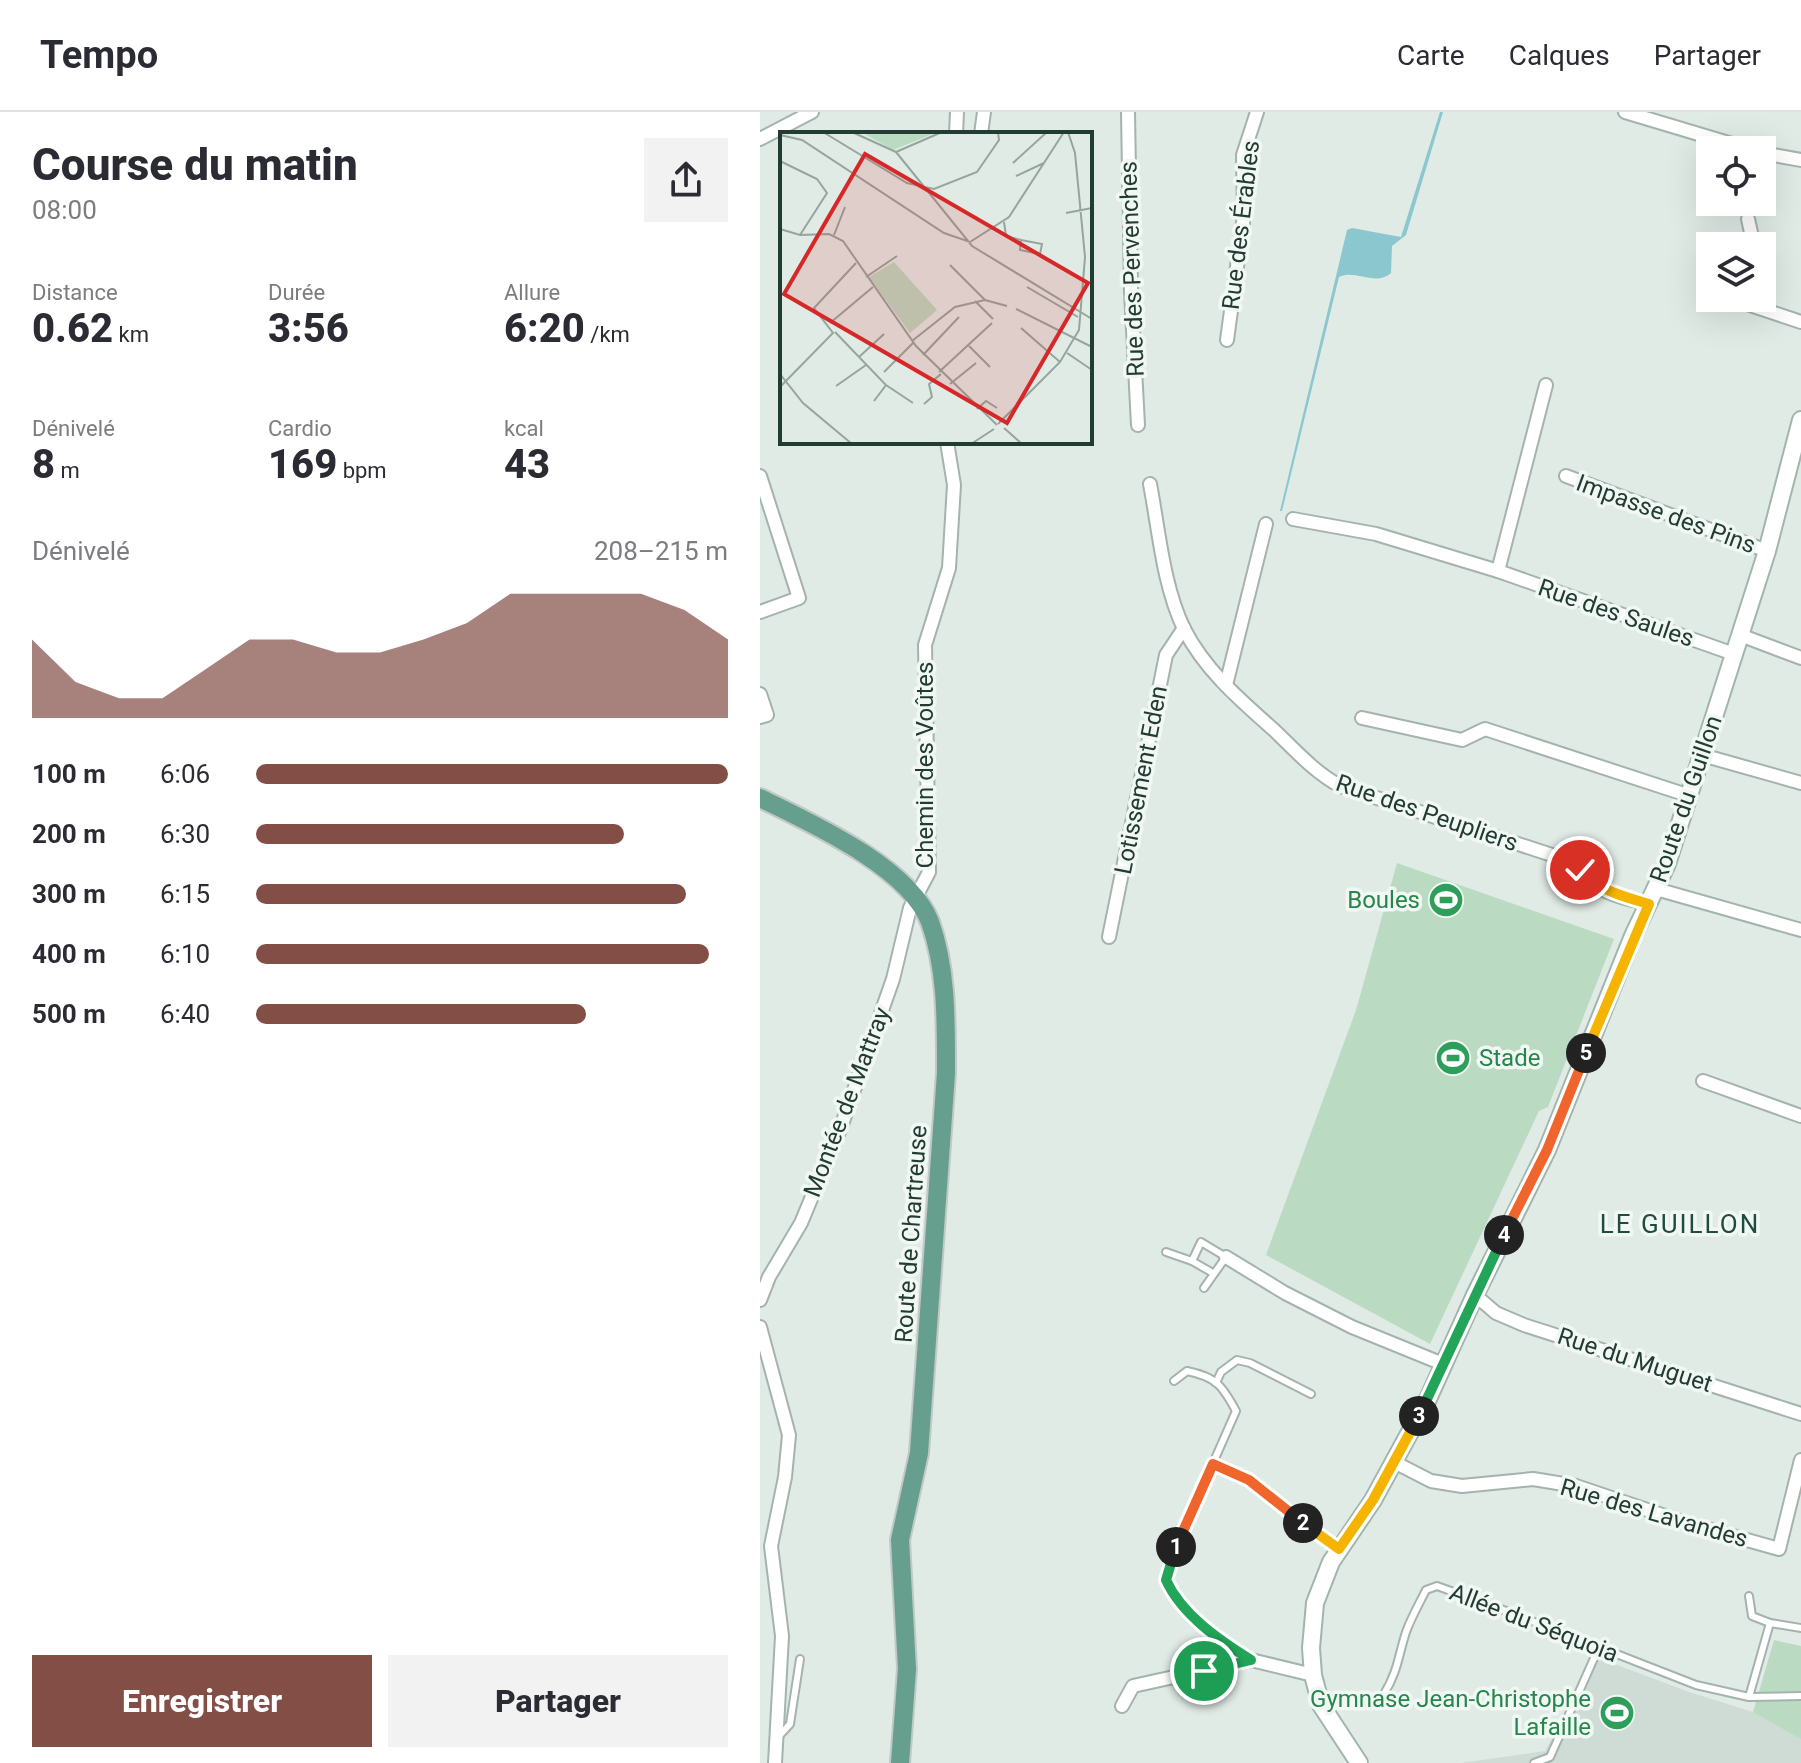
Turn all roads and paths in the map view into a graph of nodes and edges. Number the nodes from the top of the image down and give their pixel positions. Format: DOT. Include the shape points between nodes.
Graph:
graph roads {
  1 [pos="812,112"];
  2 [pos="957,112"];
  3 [pos="984,112"];
  4 [pos="1128,112"];
  5 [pos="1257,112"];
  6 [pos="1625,112"];
  7 [pos="956,132"];
  8 [pos="981,132"];
  9 [pos="1705,136"];
  10 [pos="760,139"];
  11 [pos="1776,156"];
  12 [pos="1776,159"];
  13 [pos="1801,160"];
  14 [pos="1801,167"];
  15 [pos="1748,219"];
  16 [pos="1751,232"];
  17 [pos="1771,312"];
  18 [pos="1801,322"];
  19 [pos="1227,340"];
  20 [pos="1546,385"];
  21 [pos="1801,420"];
  22 [pos="1138,425"];
  23 [pos="947,444"];
  24 [pos="760,476"];
  25 [pos="1566,476"];
  26 [pos="1150,484"];
  27 [pos="1293,519"];
  28 [pos="1266,524"];
  29 [pos="1767,551"];
  30 [pos="1498,571"];
  31 [pos="760,612"];
  32 [pos="1184,628"];
  33 [pos="1740,635"];
  34 [pos="1734,654"];
  35 [pos="1801,658"];
  36 [pos="1226,685"];
  37 [pos="760,694"];
  38 [pos="760,717"];
  39 [pos="1362,718"];
  40 [pos="1702,755"];
  41 [pos="1801,783"];
  42 [pos="1690,796"];
  43 [pos="760,798"];
  44 [pos="1653,896"];
  45 [pos="916,897"];
  46 [pos="1801,930"];
  47 [pos="1109,937"];
  48 [pos="1703,1081"];
  49 [pos="1801,1116"];
  50 [pos="1166,1252"];
  51 [pos="1226,1257"];
  52 [pos="1192,1261"];
  53 [pos="1213,1273"];
  54 [pos="1204,1288"];
  55 [pos="1475,1295"];
  56 [pos="760,1300"];
  57 [pos="760,1327"];
  58 [pos="1443,1364"];
  59 [pos="1174,1381"];
  60 [pos="1216,1383"];
  61 [pos="1311,1394"];
  62 [pos="1801,1414"];
  63 [pos="1801,1460"];
  64 [pos="1394,1462"];
  65 [pos="1213,1464"];
  66 [pos="1339,1549"];
  67 [pos="1749,1596"];
  68 [pos="1770,1623"];
  69 [pos="1801,1628"];
  70 [pos="1599,1647"];
  71 [pos="800,1659"];
  72 [pos="1251,1660"];
  73 [pos="1313,1675"];
  74 [pos="1384,1694"];
  75 [pos="1801,1696"];
  76 [pos="1749,1697"];
  77 [pos="1122,1706"];
  78 [pos="777,1739"];
  79 [pos="775,1763"];
  80 [pos="900,1763"];
  81 [pos="1359,1763"];
  82 [pos="1534,1763"];
  1 -- 10 [label="street"];
  2 -- 7 [label="street"];
  3 -- 8 [label="street"];
  4 -- 22 [label="street, Rue des Pervenches"];
  5 -- 19 [label="street, Rue des Érables" via="1243,155 1244,215"];
  6 -- 9 [label="street"];
  11 -- 13 [label="street"];
  12 -- 14 [label="street"];
  15 -- 16 [label="street"];
  17 -- 18 [label="street"];
  20 -- 30 [label="street"];
  21 -- 29 [label="street, Route du Guillon"];
  23 -- 45 [label="street, Chemin des Voûtes" via="954,485 949,568 925,645 929,872"];
  24 -- 31 [label="street" via="799,598"];
  25 -- 29 [label="street, Impasse des Pins"];
  26 -- 32 [label="street, Rue des Peupliers" via="1168,580"];
  27 -- 30 [label="street, Rue des Saules" via="1376,534"];
  28 -- 36 [label="street"];
  29 -- 33 [label="street, Route du Guillon"];
  30 -- 34 [label="street, Rue des Saules"];
  32 -- 36 [label="street, Rue des Peupliers"];
  32 -- 47 [label="street, Lotissement Eden" via="1166,655"];
  33 -- 34 [label="street, Route du Guillon"];
  33 -- 35 [label="street"];
  34 -- 40 [label="street, Route du Guillon"];
  36 -- 44 [label="street, Rue des Peupliers" via="1321,777 1568,861 1607,892"];
  37 -- 38 [label="street" via="767,715"];
  39 -- 42 [label="street" via="1462,740 1485,729"];
  40 -- 41 [label="street"];
  40 -- 42 [label="street, Route du Guillon"];
  42 -- 44 [label="street, Route du Guillon"];
  43 -- 45 [label="main road, Route de Chartreuse" via="872,859"];
  44 -- 46 [label="street, Rue des Peupliers"];
  44 -- 55 [label="street, Route du Guillon" via="1547,1150"];
  45 -- 56 [label="street, Montée de Mattray" via="841,1127 801,1223"];
  45 -- 80 [label="main road, Route de Chartreuse" via="939,956 946,1073 919,1453 900,1540 907,1669"];
  48 -- 49 [label="street"];
  50 -- 52 [label="lane"];
  51 -- 52 [label="lane" via="1201,1242"];
  51 -- 53 [label="lane"];
  51 -- 58 [label="street" via="1352,1327"];
  52 -- 53 [label="lane"];
  53 -- 54 [label="lane"];
  55 -- 58 [label="street, Route du Guillon"];
  55 -- 62 [label="street, Rue du Muguet" via="1496,1313 1524,1325"];
  57 -- 78 [label="street" via="789,1435 771,1546 782,1636"];
  58 -- 64 [label="street, Route du Guillon"];
  59 -- 60 [label="lane" via="1187,1371"];
  60 -- 61 [label="lane" via="1237,1360"];
  60 -- 65 [label="lane" via="1236,1411"];
  63 -- 64 [label="street, Rue des Lavandes" via="1779,1549 1576,1486 1533,1479 1462,1486 1431,1481"];
  64 -- 66 [label="street, Route du Guillon"];
  65 -- 66 [label="lane" via="1249,1480"];
  65 -- 72 [label="lane" via="1166,1580 1194,1617"];
  66 -- 73 [label="street, Route du Guillon" via="1315,1603"];
  67 -- 68 [label="lane" via="1752,1616"];
  68 -- 69 [label="lane"];
  68 -- 76 [label="lane"];
  70 -- 74 [label="lane, Allée du Séquoia" via="1437,1586 1426,1590"];
  70 -- 76 [label="lane, Allée du Séquoia" via="1696,1685"];
  70 -- 82 [label="lane" via="1550,1757"];
  71 -- 78 [label="lane" via="790,1724"];
  72 -- 73 [label="street"];
  72 -- 77 [label="street" via="1133,1686"];
  73 -- 81 [label="street, Route du Guillon" via="1321,1705"];
  75 -- 76 [label="lane, Allée du Séquoia"];
  78 -- 79 [label="street"];
}
